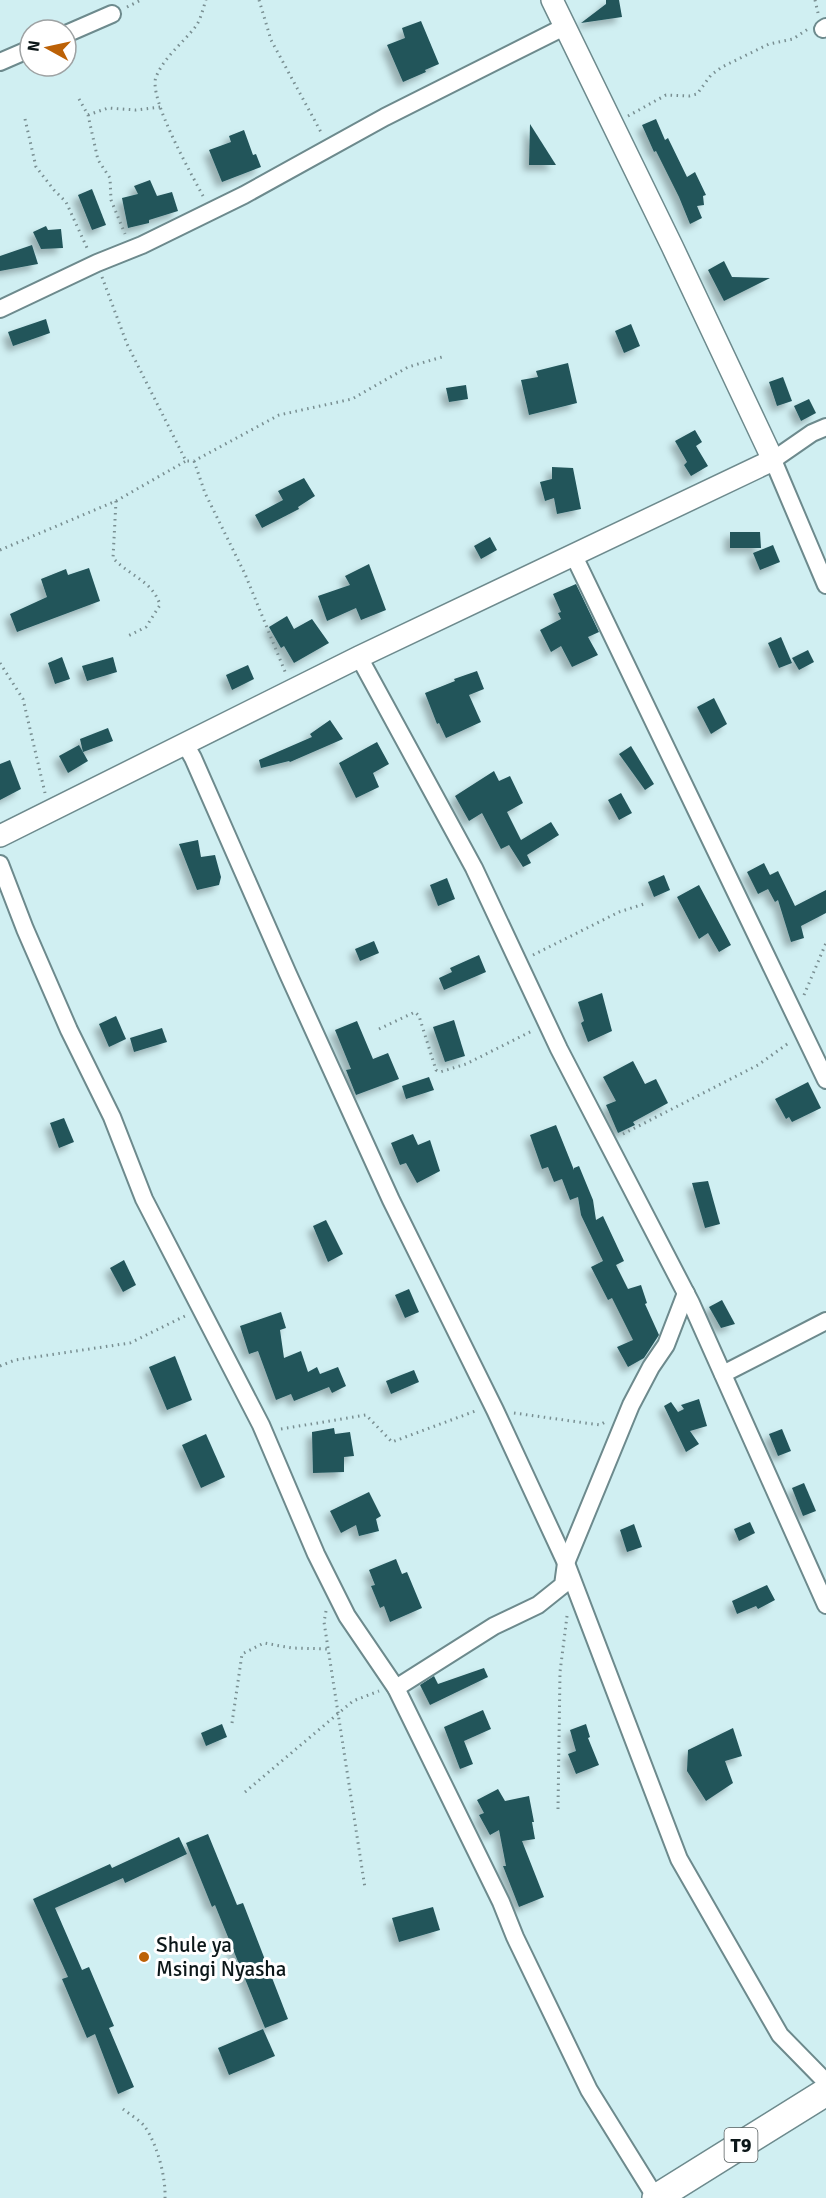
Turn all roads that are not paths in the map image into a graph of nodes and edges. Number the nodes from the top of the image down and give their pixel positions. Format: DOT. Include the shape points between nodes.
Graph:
graph roads {
  1 [pos="552,0"];
  2 [pos="112,14"];
  3 [pos="564,27"];
  4 [pos="78,29"];
  5 [pos="18,54"];
  6 [pos="0,62"];
  7 [pos="0,309"];
  8 [pos="826,428"];
  9 [pos="773,460"];
  10 [pos="573,554"];
  11 [pos="826,585"];
  12 [pos="359,657"];
  13 [pos="185,744"];
  14 [pos="0,837"];
  15 [pos="0,864"];
  16 [pos="826,1080"];
  17 [pos="686,1293"];
  18 [pos="826,1322"];
  19 [pos="723,1374"];
  20 [pos="566,1563"];
  21 [pos="826,1605"];
  22 [pos="396,1688"];
  23 [pos="826,2082"];
  24 [pos="826,2092"];
  25 [pos="656,2198"];
  1 -- 3 [label="street"];
  2 -- 4 [label="street"];
  3 -- 7 [label="street" via="211,211"];
  3 -- 9 [label="street"];
  5 -- 6 [label="street"];
  8 -- 9 [label="street"];
  9 -- 10 [label="street"];
  9 -- 11 [label="street"];
  10 -- 12 [label="street"];
  10 -- 16 [label="street"];
  12 -- 13 [label="street"];
  12 -- 17 [label="street" via="474,868 547,1024"];
  13 -- 14 [label="street"];
  13 -- 20 [label="street" via="391,1200"];
  15 -- 22 [label="street" via="144,1199 261,1425 347,1616"];
  17 -- 19 [label="street"];
  17 -- 20 [label="street" via="666,1346 631,1405"];
  18 -- 19 [label="street"];
  19 -- 21 [label="street"];
  20 -- 22 [label="street" via="563,1585 538,1605 494,1626"];
  20 -- 23 [label="street" via="679,1859 780,2035"];
  22 -- 25 [label="street" via="589,2090"];
  24 -- 25 [label="highway, T9"];
}
